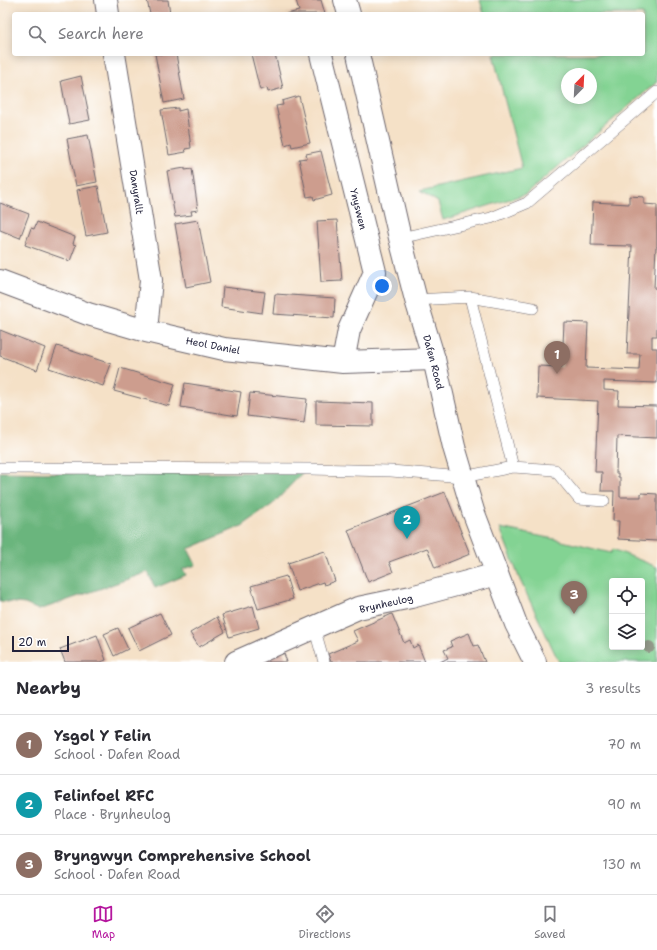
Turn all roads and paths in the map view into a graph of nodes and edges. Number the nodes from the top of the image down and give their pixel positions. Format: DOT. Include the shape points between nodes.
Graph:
graph roads {
  1 [pos="106,0"];
  2 [pos="345,0"];
  3 [pos="108,12"];
  4 [pos="348,12"];
  5 [pos="114,56"];
  6 [pos="321,56"];
  7 [pos="358,56"];
  8 [pos="657,92"];
  9 [pos="400,238"];
  10 [pos="0,281"];
  11 [pos="470,297"];
  12 [pos="416,300"];
  13 [pos="533,308"];
  14 [pos="146,331"];
  15 [pos="434,359"];
  16 [pos="343,362"];
  17 [pos="513,467"];
  18 [pos="0,468"];
  19 [pos="463,477"];
  20 [pos="604,500"];
  21 [pos="497,574"];
  22 [pos="314,627"];
  23 [pos="236,662"];
  24 [pos="324,662"];
  25 [pos="534,662"];
  1 -- 3 [label="street"];
  2 -- 4 [label="street"];
  5 -- 14 [label="street, Danyrallt" via="151,280"];
  6 -- 16 [label="street, Ynyswen" via="375,272 349,330"];
  7 -- 9 [label="street, Dafen Road"];
  8 -- 9 [label="lane" via="527,203 491,218"];
  9 -- 12 [label="street, Dafen Road"];
  10 -- 14 [label="street, Heol Daniel" via="88,314"];
  11 -- 12 [label="lane"];
  11 -- 13 [label="lane"];
  11 -- 17 [label="lane"];
  12 -- 15 [label="street, Dafen Road"];
  14 -- 16 [label="street, Heol Daniel" via="224,349"];
  15 -- 16 [label="street, Heol Daniel"];
  15 -- 19 [label="street, Dafen Road"];
  17 -- 19 [label="lane"];
  17 -- 20 [label="lane" via="555,470 579,499"];
  18 -- 19 [label="lane" via="310,469 391,471"];
  19 -- 21 [label="street, Dafen Road"];
  21 -- 22 [label="street, Brynheulog" via="411,598 358,608"];
  21 -- 25 [label="street, Dafen Road"];
  22 -- 23 [label="street, Brynheulog"];
  22 -- 24 [label="lane"];
}
